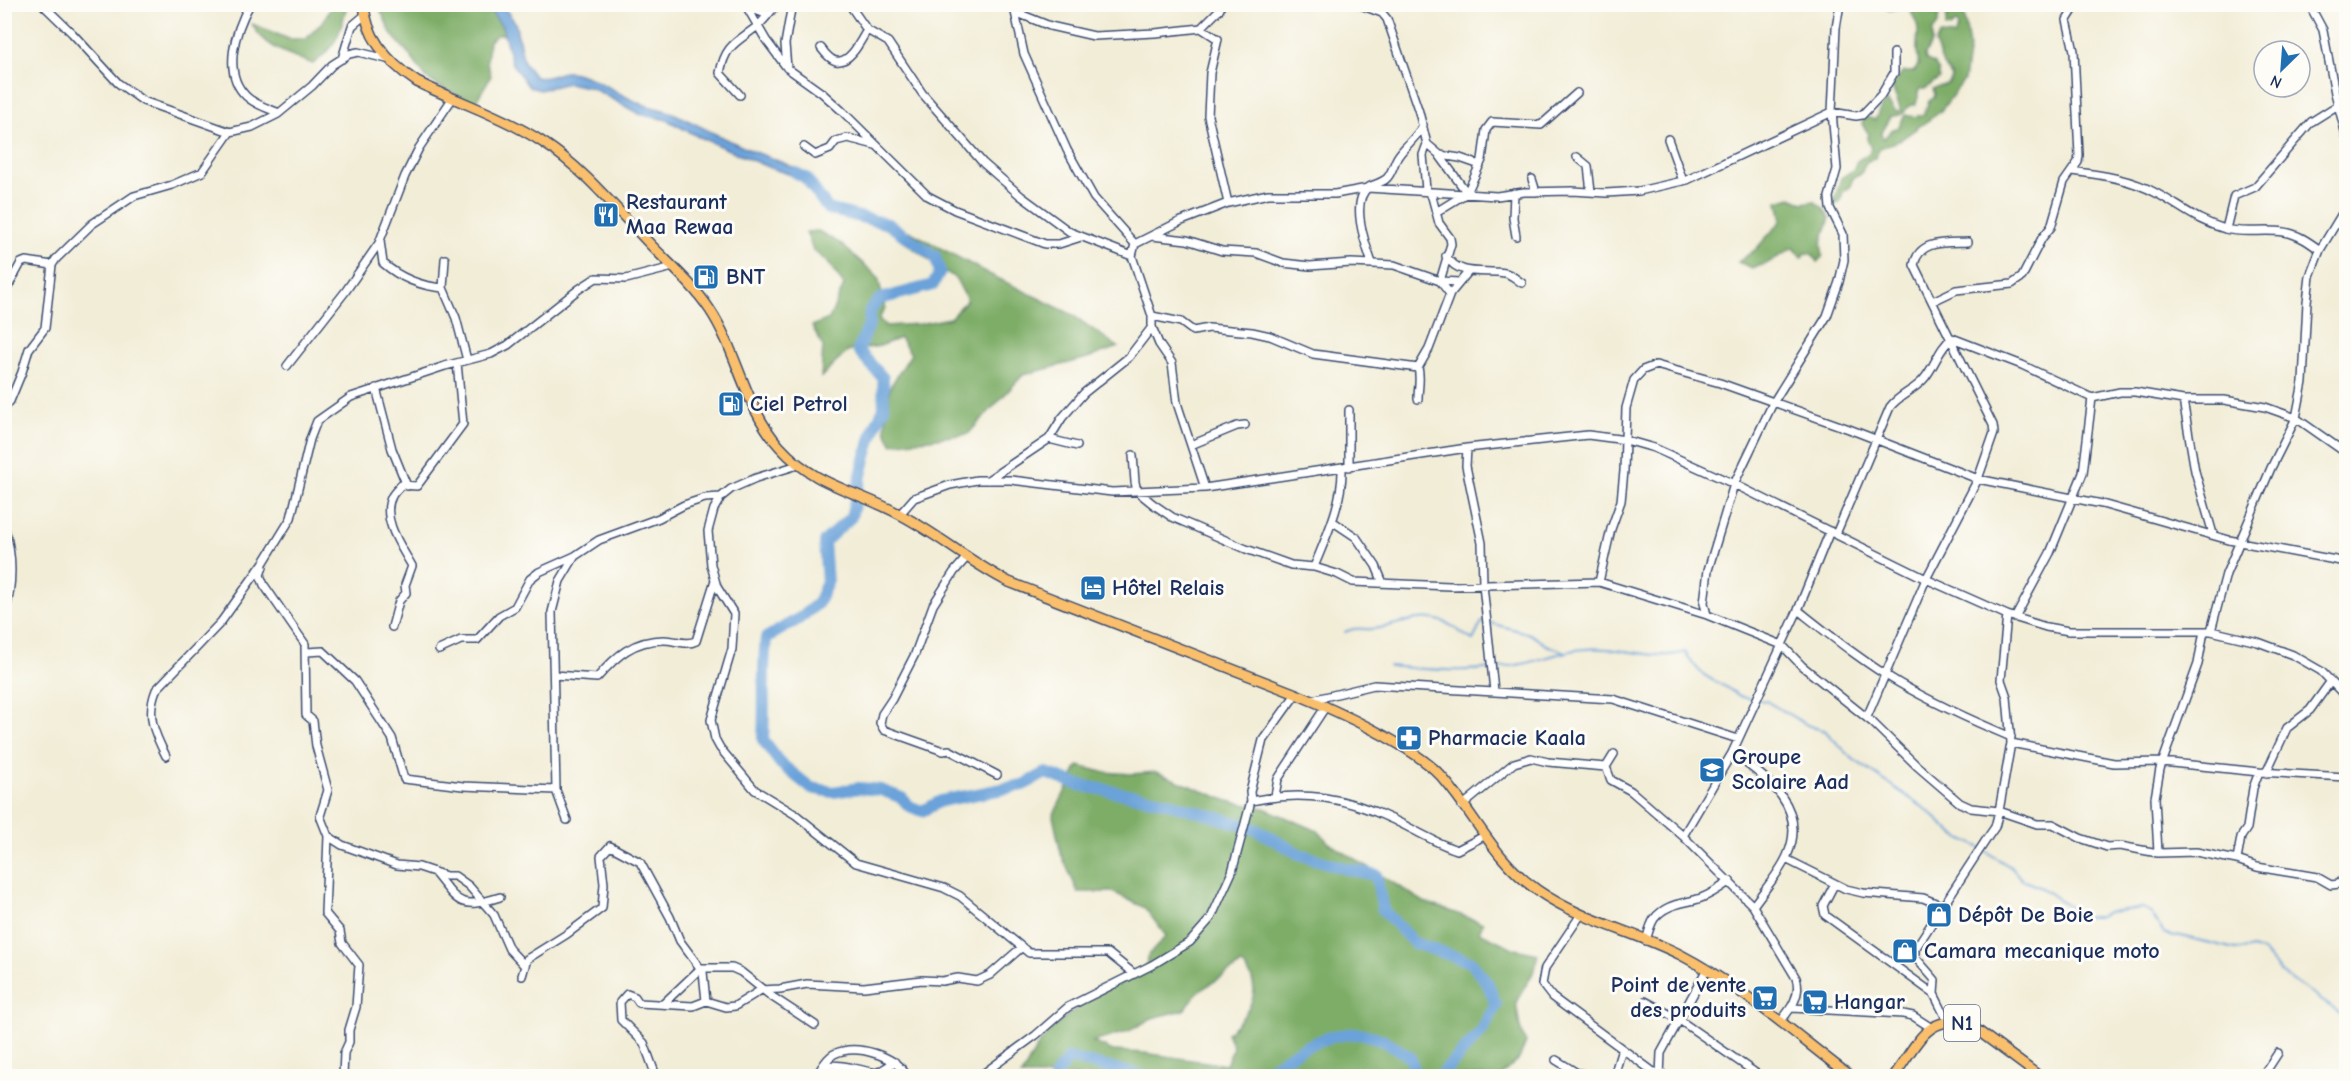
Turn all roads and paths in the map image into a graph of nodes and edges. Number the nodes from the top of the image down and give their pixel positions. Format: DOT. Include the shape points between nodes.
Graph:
graph roads {
  1 [pos="42,4"];
  2 [pos="250,4"];
  3 [pos="364,4"];
  4 [pos="782,4"];
  5 [pos="792,4"];
  6 [pos="849,4"];
  7 [pos="1010,4"];
  8 [pos="1220,4"];
  9 [pos="1358,4"];
  10 [pos="1840,4"];
  11 [pos="2077,4"];
  12 [pos="2309,4"];
  13 [pos="746,6"];
  14 [pos="772,10"];
  15 [pos="1015,12"];
  16 [pos="365,15"];
  17 [pos="758,26"];
  18 [pos="1201,28"];
  19 [pos="867,30"];
  20 [pos="820,48"];
  21 [pos="1894,53"];
  22 [pos="342,59"];
  23 [pos="387,59"];
  24 [pos="787,68"];
  25 [pos="1576,93"];
  26 [pos="740,95"];
  27 [pos="452,99"];
  28 [pos="2338,105"];
  29 [pos="1832,112"];
  30 [pos="279,114"];
  31 [pos="1423,125"];
  32 [pos="230,132"];
  33 [pos="2346,135"];
  34 [pos="1668,139"];
  35 [pos="1427,144"];
  36 [pos="877,145"];
  37 [pos="804,147"];
  38 [pos="1440,155"];
  39 [pos="1577,157"];
  40 [pos="1480,165"];
  41 [pos="2072,171"];
  42 [pos="1532,179"];
  43 [pos="1683,181"];
  44 [pos="1368,188"];
  45 [pos="1426,190"];
  46 [pos="1536,192"];
  47 [pos="1591,192"];
  48 [pos="1467,193"];
  49 [pos="1514,194"];
  50 [pos="1228,203"];
  51 [pos="2346,207"];
  52 [pos="1436,212"];
  53 [pos="2226,229"];
  54 [pos="1149,236"];
  55 [pos="1516,236"];
  56 [pos="1081,237"];
  57 [pos="380,241"];
  58 [pos="1968,242"];
  59 [pos="1135,244"];
  60 [pos="2320,250"];
  61 [pos="1132,256"];
  62 [pos="1446,256"];
  63 [pos="446,259"];
  64 [pos="1372,263"];
  65 [pos="52,265"];
  66 [pos="673,267"];
  67 [pos="1469,271"];
  68 [pos="1440,281"];
  69 [pos="1460,282"];
  70 [pos="1522,283"];
  71 [pos="443,288"];
  72 [pos="4,294"];
  73 [pos="1450,294"];
  74 [pos="1933,302"];
  75 [pos="1152,316"];
  76 [pos="1152,327"];
  77 [pos="1952,338"];
  78 [pos="467,360"];
  79 [pos="457,363"];
  80 [pos="287,366"];
  81 [pos="1419,368"];
  82 [pos="376,388"];
  83 [pos="2092,398"];
  84 [pos="1418,399"];
  85 [pos="2183,400"];
  86 [pos="1773,403"];
  87 [pos="4,409"];
  88 [pos="1349,410"];
  89 [pos="2296,418"];
  90 [pos="1245,425"];
  91 [pos="1049,439"];
  92 [pos="1875,439"];
  93 [pos="1626,441"];
  94 [pos="1191,445"];
  95 [pos="1077,446"];
  96 [pos="1467,448"];
  97 [pos="2346,453"];
  98 [pos="1133,455"];
  99 [pos="798,465"];
  100 [pos="1345,468"];
  101 [pos="1978,479"];
  102 [pos="988,480"];
  103 [pos="1734,484"];
  104 [pos="408,486"];
  105 [pos="1205,489"];
  106 [pos="1137,491"];
  107 [pos="721,497"];
  108 [pos="2072,497"];
  109 [pos="900,514"];
  110 [pos="1332,521"];
  111 [pos="4,526"];
  112 [pos="1833,532"];
  113 [pos="2213,534"];
  114 [pos="2240,542"];
  115 [pos="575,556"];
  116 [pos="967,557"];
  117 [pos="2346,561"];
  118 [pos="264,562"];
  119 [pos="1314,567"];
  120 [pos="1926,579"];
  121 [pos="715,580"];
  122 [pos="1599,582"];
  123 [pos="1383,583"];
  124 [pos="1483,585"];
  125 [pos="1798,610"];
  126 [pos="1707,615"];
  127 [pos="2007,615"];
  128 [pos="4,617"];
  129 [pos="2016,618"];
  130 [pos="392,627"];
  131 [pos="2208,631"];
  132 [pos="1782,645"];
  133 [pos="439,650"];
  134 [pos="307,652"];
  135 [pos="1884,674"];
  136 [pos="554,675"];
  137 [pos="2331,681"];
  138 [pos="1494,691"];
  139 [pos="1296,694"];
  140 [pos="2346,697"];
  141 [pos="1312,700"];
  142 [pos="1326,706"];
  143 [pos="1866,717"];
  144 [pos="1740,735"];
  145 [pos="2011,740"];
  146 [pos="1732,753"];
  147 [pos="1614,754"];
  148 [pos="166,756"];
  149 [pos="2162,762"];
  150 [pos="1606,767"];
  151 [pos="2262,773"];
  152 [pos="997,775"];
  153 [pos="2346,777"];
  154 [pos="556,790"];
  155 [pos="1275,796"];
  156 [pos="1251,801"];
  157 [pos="1462,806"];
  158 [pos="1999,811"];
  159 [pos="567,820"];
  160 [pos="328,836"];
  161 [pos="1484,836"];
  162 [pos="1683,836"];
  163 [pos="2158,853"];
  164 [pos="1786,859"];
  165 [pos="2237,860"];
  166 [pos="434,872"];
  167 [pos="2346,875"];
  168 [pos="1730,881"];
  169 [pos="1834,885"];
  170 [pos="500,897"];
  171 [pos="484,902"];
  172 [pos="1753,906"];
  173 [pos="1943,906"];
  174 [pos="1580,916"];
  175 [pos="1646,941"];
  176 [pos="1022,947"];
  177 [pos="524,965"];
  178 [pos="701,968"];
  179 [pos="1707,969"];
  180 [pos="1133,973"];
  181 [pos="522,976"];
  182 [pos="761,990"];
  183 [pos="1934,994"];
  184 [pos="706,1001"];
  185 [pos="1645,1001"];
  186 [pos="663,1004"];
  187 [pos="1792,1008"];
  188 [pos="1678,1019"];
  189 [pos="1780,1022"];
  190 [pos="1948,1022"];
  191 [pos="814,1025"];
  192 [pos="1930,1027"];
  193 [pos="1622,1049"];
  194 [pos="2278,1053"];
  195 [pos="1556,1060"];
  196 [pos="895,1062"];
  197 [pos="823,1066"];
  198 [pos="343,1077"];
  199 [pos="656,1077"];
  200 [pos="816,1077"];
  201 [pos="907,1077"];
  202 [pos="980,1077"];
  203 [pos="1596,1077"];
  204 [pos="1614,1077"];
  205 [pos="1660,1077"];
  206 [pos="1760,1077"];
  207 [pos="1850,1077"];
  208 [pos="1894,1077"];
  209 [pos="2039,1077"];
  210 [pos="2263,1077"];
  1 -- 32 [label="street" via="118,83 143,101"];
  2 -- 30 [label="street" via="232,69 238,87 247,97"];
  3 -- 16 [label="highway"];
  4 -- 14 [label="street"];
  5 -- 24 [label="street" via="785,44"];
  6 -- 19 [label="street"];
  7 -- 15 [label="street"];
  8 -- 18 [label="street" via="1220,9"];
  9 -- 31 [label="street" via="1382,13 1387,19"];
  10 -- 29 [label="street"];
  11 -- 41 [label="street" via="2067,20 2074,51 2079,155"];
  12 -- 28 [label="street" via="2323,30"];
  13 -- 14 [label="street" via="763,13"];
  13 -- 17 [label="street"];
  14 -- 17 [label="street"];
  15 -- 18 [label="street" via="1050,26 1094,36"];
  15 -- 59 [label="street" via="1024,54 1067,150 1094,198"];
  16 -- 22 [label="street" via="352,26"];
  16 -- 23 [label="highway"];
  17 -- 24 [label="street"];
  17 -- 26 [label="street" via="732,43 723,59 720,73"];
  18 -- 50 [label="street" via="1218,39 1208,82 1208,116"];
  19 -- 20 [label="street" via="846,59 832,60"];
  19 -- 56 [label="street" via="888,42 922,93 983,162 1021,196"];
  21 -- 29 [label="street" via="1894,73 1862,115"];
  22 -- 23 [label="street" via="358,52"];
  22 -- 30 [label="street"];
  23 -- 27 [label="highway" via="417,82"];
  24 -- 36 [label="street" via="822,93"];
  25 -- 40 [label="street" via="1541,125 1492,122 1486,130"];
  27 -- 57 [label="street" via="419,148"];
  27 -- 66 [label="highway" via="521,130 570,162"];
  28 -- 33 [label="street"];
  28 -- 53 [label="street" via="2312,122 2256,187 2234,196"];
  29 -- 43 [label="street"];
  29 -- 86 [label="street" via="1837,169 1829,198 1843,234 1844,260 1827,316"];
  30 -- 32 [label="street"];
  31 -- 35 [label="street"];
  31 -- 44 [label="street" via="1400,153 1390,175"];
  32 -- 65 [label="street" via="202,172 134,196 92,224"];
  34 -- 43 [label="street"];
  35 -- 38 [label="street"];
  35 -- 45 [label="street" via="1423,155"];
  36 -- 37 [label="street" via="848,138 815,154"];
  36 -- 56 [label="street" via="928,196 955,210 1045,244"];
  38 -- 40 [label="street"];
  38 -- 48 [label="street"];
  39 -- 47 [label="street" via="1588,166"];
  40 -- 48 [label="street"];
  41 -- 53 [label="street" via="2137,184 2187,213"];
  41 -- 74 [label="street" via="2064,182 2050,227 2022,277 2012,284 1956,290"];
  42 -- 46 [label="street"];
  43 -- 47 [label="street" via="1639,191"];
  44 -- 45 [label="street"];
  44 -- 50 [label="street" via="1335,194 1268,194"];
  44 -- 64 [label="street" via="1360,201 1360,215"];
  45 -- 48 [label="street"];
  45 -- 52 [label="street"];
  46 -- 47 [label="street"];
  46 -- 49 [label="street"];
  48 -- 49 [label="street"];
  48 -- 52 [label="street"];
  49 -- 55 [label="street"];
  50 -- 54 [label="street"];
  51 -- 60 [label="street"];
  52 -- 62 [label="street" via="1450,238"];
  53 -- 60 [label="street" via="2283,232 2302,237"];
  54 -- 59 [label="street"];
  54 -- 64 [label="street" via="1187,240 1222,251 1256,253 1283,263"];
  56 -- 61 [label="street"];
  57 -- 71 [label="street" via="382,263 390,270 426,287"];
  57 -- 80 [label="street"];
  58 -- 74 [label="street" via="1923,247 1916,255 1914,265"];
  59 -- 61 [label="street"];
  60 -- 89 [label="street" via="2310,276 2303,382"];
  61 -- 75 [label="street"];
  62 -- 67 [label="street" via="1452,265"];
  62 -- 68 [label="street"];
  63 -- 71 [label="street"];
  64 -- 68 [label="street" via="1394,265"];
  65 -- 72 [label="street" via="21,263"];
  65 -- 87 [label="street" via="45,328 29,349"];
  66 -- 78 [label="street" via="626,279 596,278 508,345"];
  66 -- 99 [label="highway" via="711,310 759,417"];
  67 -- 69 [label="street"];
  67 -- 70 [label="street" via="1508,273"];
  68 -- 69 [label="street"];
  68 -- 73 [label="street"];
  69 -- 73 [label="street"];
  71 -- 78 [label="street"];
  73 -- 81 [label="street"];
  74 -- 77 [label="street"];
  75 -- 76 [label="street"];
  75 -- 81 [label="street" via="1181,322 1193,332 1209,328 1252,332 1313,354"];
  76 -- 91 [label="street" via="1129,357 1084,393"];
  76 -- 94 [label="street" via="1172,363 1178,403"];
  77 -- 83 [label="street"];
  77 -- 92 [label="street" via="1944,344 1922,381 1890,407"];
  77 -- 101 [label="street" via="1993,426"];
  78 -- 79 [label="street"];
  79 -- 82 [label="street"];
  79 -- 104 [label="street" via="463,424 417,486"];
  81 -- 84 [label="street"];
  82 -- 104 [label="street" via="392,449"];
  82 -- 118 [label="street" via="351,397 317,421 291,518"];
  83 -- 85 [label="street" via="2135,392"];
  83 -- 108 [label="street" via="2083,473"];
  85 -- 89 [label="street" via="2224,400 2265,407"];
  85 -- 113 [label="street" via="2195,471"];
  86 -- 92 [label="street"];
  86 -- 93 [label="street" via="1656,365 1643,370 1634,380 1626,408"];
  86 -- 103 [label="street"];
  88 -- 100 [label="street"];
  89 -- 97 [label="street"];
  89 -- 114 [label="street"];
  90 -- 94 [label="street"];
  91 -- 95 [label="street"];
  91 -- 102 [label="street"];
  92 -- 101 [label="street"];
  92 -- 112 [label="street"];
  93 -- 96 [label="street" via="1588,435"];
  93 -- 103 [label="street" via="1654,448"];
  93 -- 122 [label="street" via="1620,501"];
  94 -- 105 [label="street"];
  96 -- 100 [label="street"];
  96 -- 124 [label="street" via="1466,466 1482,543"];
  98 -- 106 [label="street"];
  99 -- 107 [label="street" via="756,478"];
  99 -- 109 [label="highway" via="827,484"];
  100 -- 105 [label="street"];
  100 -- 110 [label="street"];
  101 -- 108 [label="street"];
  101 -- 120 [label="street"];
  102 -- 106 [label="street"];
  102 -- 109 [label="street" via="950,485 914,498"];
  103 -- 112 [label="street"];
  103 -- 126 [label="street" via="1708,570 1704,603"];
  104 -- 130 [label="street" via="401,485 392,496 389,509 393,530 412,566"];
  105 -- 106 [label="street"];
  106 -- 119 [label="street" via="1172,516 1246,549 1291,565"];
  107 -- 115 [label="street" via="684,505 599,540"];
  107 -- 121 [label="street" via="708,531"];
  108 -- 113 [label="street"];
  108 -- 129 [label="street" via="2050,552"];
  109 -- 116 [label="highway"];
  110 -- 119 [label="street"];
  110 -- 123 [label="street" via="1356,537"];
  111 -- 128 [label="street" via="12,570"];
  112 -- 120 [label="street"];
  112 -- 125 [label="street"];
  113 -- 114 [label="street"];
  114 -- 117 [label="street"];
  114 -- 131 [label="street"];
  115 -- 133 [label="street" via="530,579 515,607 499,616 477,640 461,640"];
  115 -- 136 [label="street" via="560,581 552,612"];
  116 -- 139 [label="highway" via="1009,582"];
  116 -- 152 [label="street" via="933,605 915,654 880,723 884,730 949,750"];
  118 -- 134 [label="street" via="260,575 264,585"];
  118 -- 148 [label="street" via="221,622 156,690 151,719"];
  119 -- 123 [label="street" via="1353,582"];
  120 -- 127 [label="street"];
  120 -- 135 [label="street"];
  121 -- 136 [label="street" via="696,641 691,644 663,640 631,646 597,678"];
  121 -- 176 [label="street" via="734,614 732,649 711,720 720,748 748,782 796,814 856,863 960,896"];
  122 -- 124 [label="street"];
  122 -- 126 [label="street"];
  123 -- 124 [label="street"];
  124 -- 138 [label="street"];
  125 -- 132 [label="street"];
  125 -- 135 [label="street"];
  126 -- 132 [label="street"];
  127 -- 129 [label="street"];
  127 -- 145 [label="street" via="2001,680 2007,697"];
  129 -- 131 [label="street" via="2069,631"];
  131 -- 137 [label="street" via="2258,642 2293,655"];
  131 -- 149 [label="street"];
  132 -- 143 [label="street"];
  132 -- 144 [label="street"];
  134 -- 154 [label="street" via="323,651 356,681 392,738 404,779"];
  134 -- 160 [label="street" via="306,715 313,721 328,790 320,816"];
  135 -- 143 [label="street"];
  135 -- 145 [label="street"];
  136 -- 154 [label="street"];
  137 -- 140 [label="street"];
  137 -- 151 [label="street" via="2310,710 2287,728"];
  138 -- 141 [label="street" via="1374,685"];
  138 -- 144 [label="street" via="1613,699"];
  139 -- 141 [label="highway"];
  139 -- 156 [label="street" via="1263,740"];
  141 -- 142 [label="highway"];
  142 -- 155 [label="street" via="1278,779"];
  142 -- 157 [label="highway" via="1422,759 1441,776"];
  143 -- 158 [label="street" via="1960,803"];
  144 -- 146 [label="street"];
  145 -- 149 [label="street" via="2114,763"];
  145 -- 158 [label="street"];
  146 -- 162 [label="street"];
  146 -- 164 [label="street" via="1772,783 1787,805 1794,830"];
  147 -- 150 [label="street"];
  149 -- 151 [label="street"];
  149 -- 163 [label="street" via="2155,798"];
  150 -- 157 [label="street" via="1532,758 1514,763"];
  150 -- 162 [label="street" via="1611,780"];
  151 -- 153 [label="street"];
  151 -- 165 [label="street" via="2253,788"];
  154 -- 159 [label="street"];
  155 -- 156 [label="street"];
  155 -- 161 [label="street" via="1333,798 1362,805 1456,850"];
  156 -- 180 [label="street" via="1232,872 1210,918 1190,942"];
  157 -- 161 [label="highway"];
  158 -- 163 [label="street" via="2037,824 2053,825 2107,847"];
  158 -- 173 [label="street" via="1995,827"];
  160 -- 166 [label="street" via="382,859"];
  160 -- 198 [label="street" via="325,913 359,965"];
  161 -- 174 [label="highway" via="1527,882"];
  162 -- 168 [label="street"];
  163 -- 165 [label="street" via="2196,852"];
  164 -- 169 [label="street"];
  164 -- 172 [label="street"];
  165 -- 167 [label="street" via="2317,876 2331,885 2339,884"];
  166 -- 171 [label="street" via="455,876"];
  166 -- 171 [label="street" via="457,900"];
  168 -- 172 [label="street"];
  168 -- 175 [label="street" via="1715,892 1673,904 1659,914 1652,920"];
  169 -- 173 [label="street" via="1863,893 1923,898"];
  169 -- 183 [label="street" via="1823,906 1825,915"];
  170 -- 171 [label="street"];
  171 -- 177 [label="street" via="509,949"];
  172 -- 187 [label="street" via="1798,984"];
  173 -- 183 [label="street" via="1915,949 1916,957 1935,980"];
  174 -- 175 [label="highway"];
  174 -- 193 [label="street" via="1545,968 1542,984 1552,997"];
  175 -- 179 [label="highway"];
  176 -- 180 [label="street" via="1029,953 1108,953"];
  176 -- 182 [label="street" via="998,969 976,981 958,978 864,987 819,983"];
  177 -- 178 [label="street" via="527,958 602,908 601,856 610,846 640,862 680,941"];
  177 -- 181 [label="street"];
  178 -- 182 [label="street" via="732,968"];
  178 -- 184 [label="street"];
  178 -- 186 [label="street"];
  179 -- 188 [label="street"];
  179 -- 189 [label="highway"];
  180 -- 202 [label="street" via="1068,1007"];
  182 -- 184 [label="street" via="735,1006"];
  182 -- 191 [label="street"];
  183 -- 190 [label="street"];
  184 -- 186 [label="street" via="693,1006"];
  185 -- 188 [label="street"];
  186 -- 199 [label="street" via="639,1003 627,994 620,1002 621,1020 644,1043"];
  187 -- 189 [label="street"];
  187 -- 192 [label="street" via="1903,1014"];
  188 -- 205 [label="street" via="1661,1053"];
  188 -- 206 [label="street"];
  189 -- 207 [label="highway"];
  190 -- 192 [label="highway, N1"];
  190 -- 209 [label="highway, N1" via="1973,1027"];
  192 -- 208 [label="highway, N1"];
  193 -- 204 [label="street"];
  193 -- 205 [label="street"];
  194 -- 210 [label="street"];
  195 -- 203 [label="street" via="1576,1073"];
  196 -- 197 [label="street" via="877,1073 835,1064"];
  196 -- 197 [label="street" via="869,1052 845,1051 829,1057"];
  196 -- 201 [label="street"];
  197 -- 200 [label="street"];
}
